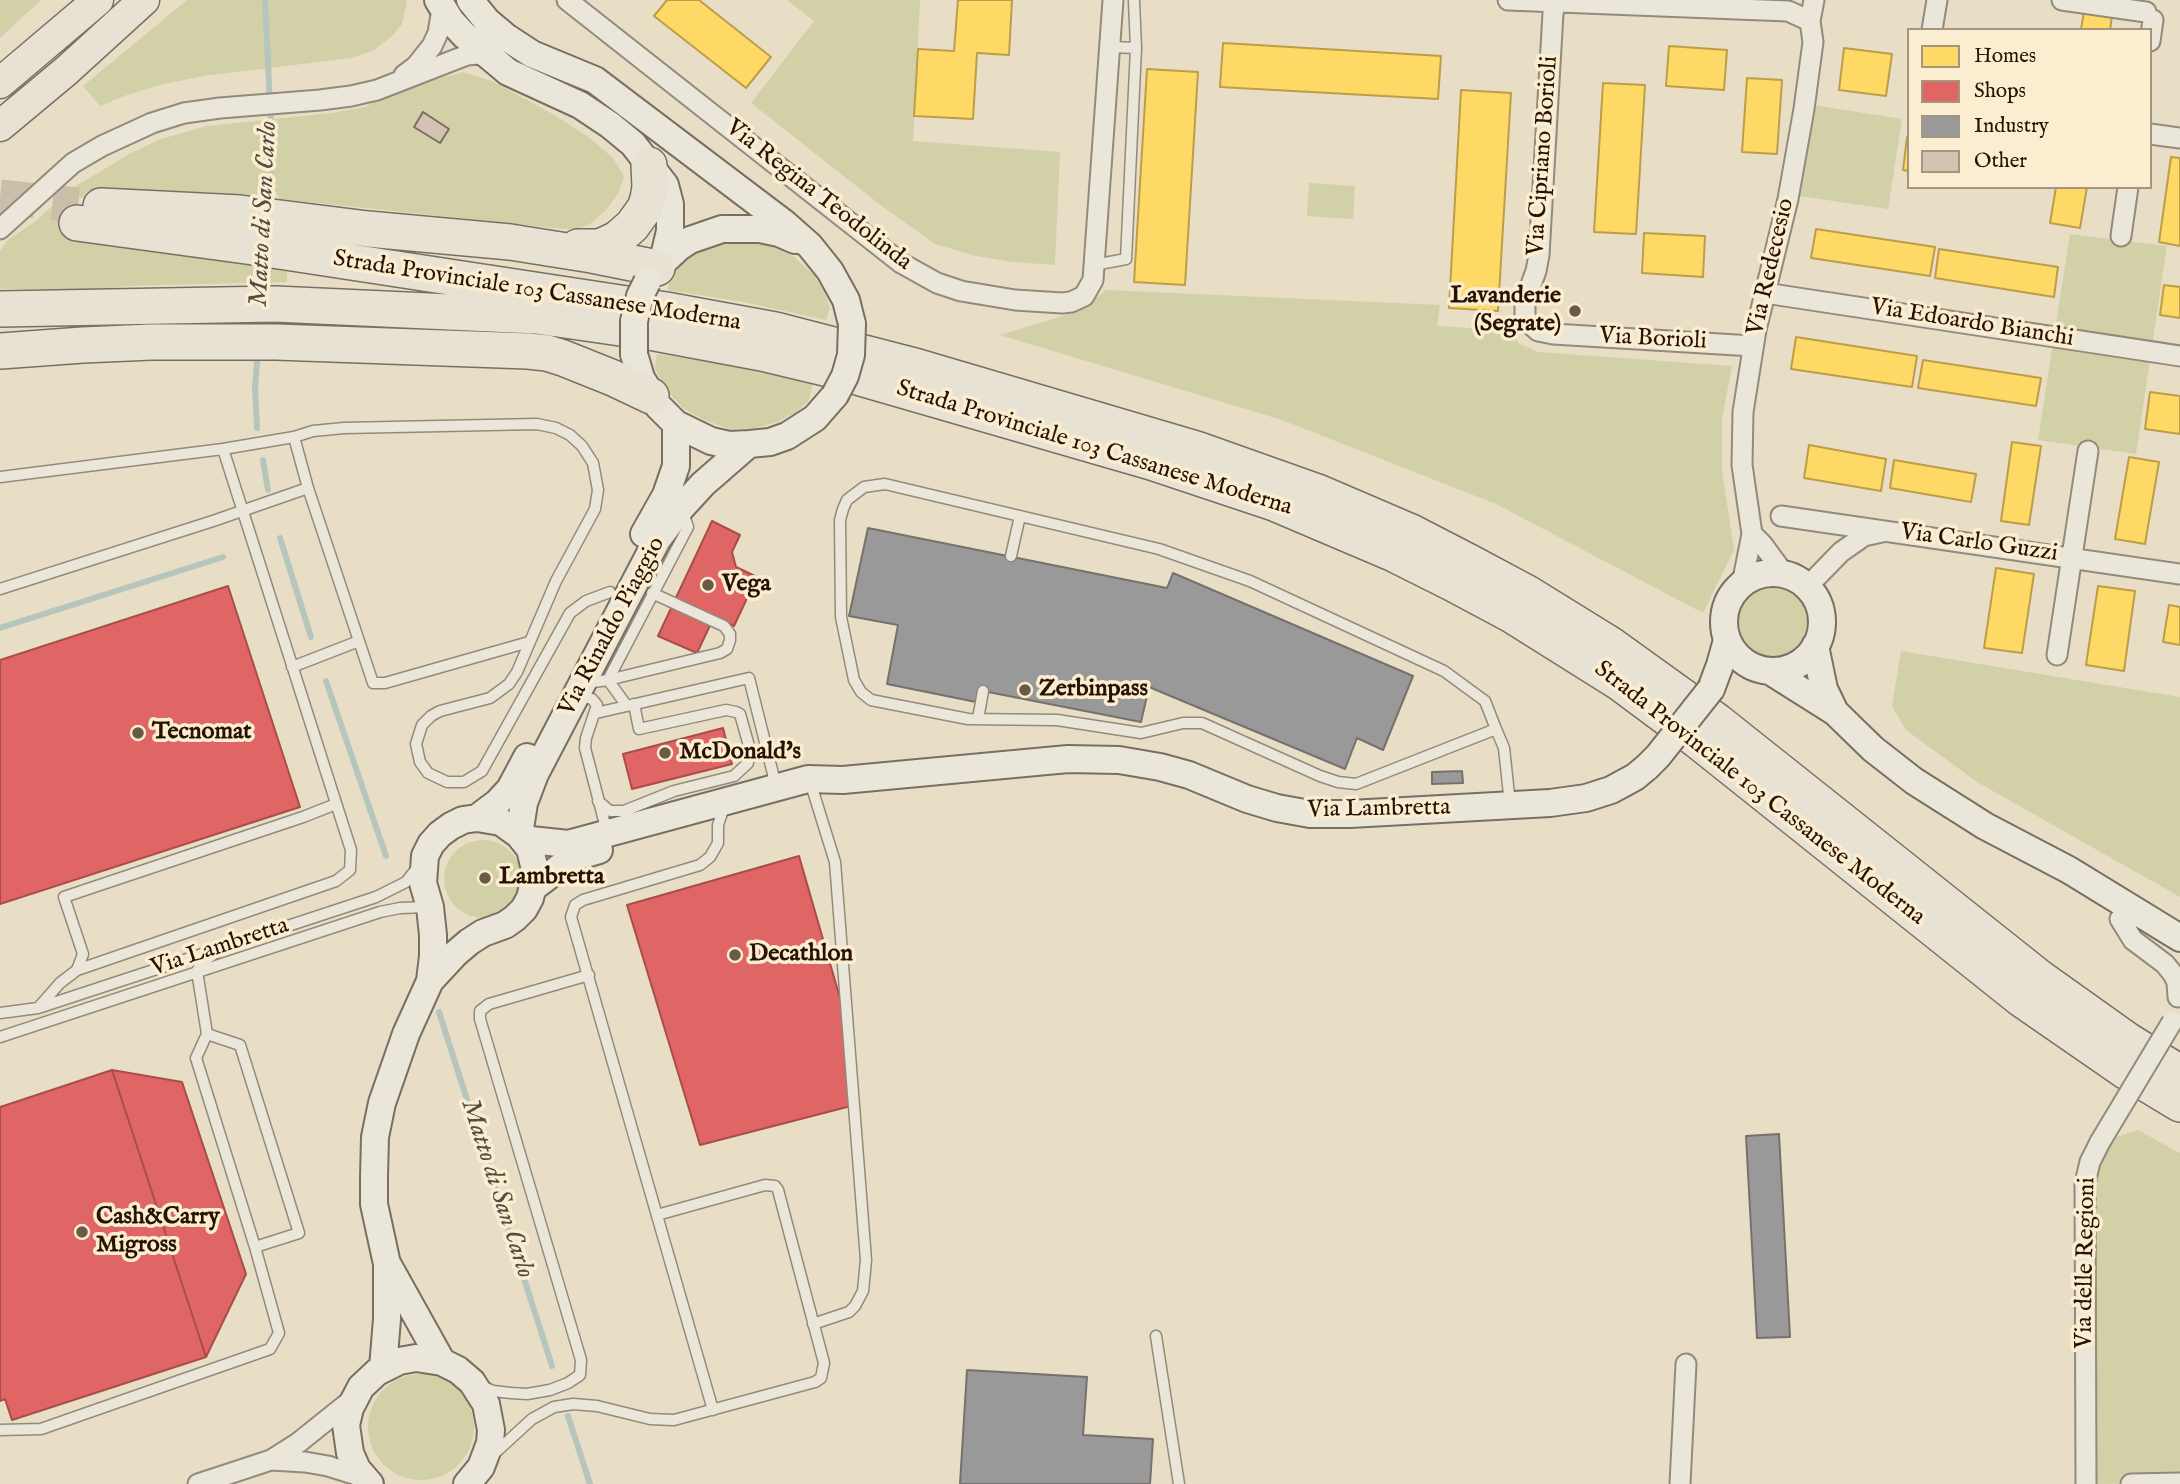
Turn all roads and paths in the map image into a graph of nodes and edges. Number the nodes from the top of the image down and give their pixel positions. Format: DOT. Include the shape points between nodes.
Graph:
graph roads {
  1 [pos="98,0"];
  2 [pos="144,0"];
  3 [pos="470,0"];
  4 [pos="567,0"];
  5 [pos="1113,0"];
  6 [pos="1508,0"];
  7 [pos="1814,0"];
  8 [pos="1937,0"];
  9 [pos="2062,0"];
  10 [pos="1134,1"];
  11 [pos="1557,1"];
  12 [pos="440,4"];
  13 [pos="1810,22"];
  14 [pos="1932,28"];
  15 [pos="2150,28"];
  16 [pos="1109,47"];
  17 [pos="1136,48"];
  18 [pos="495,62"];
  19 [pos="0,83"];
  20 [pos="395,83"];
  21 [pos="0,126"];
  22 [pos="2152,134"];
  23 [pos="2180,138"];
  24 [pos="649,166"];
  25 [pos="2128,189"];
  26 [pos="0,229"];
  27 [pos="2121,236"];
  28 [pos="810,246"];
  29 [pos="549,248"];
  30 [pos="656,270"];
  31 [pos="1094,272"];
  32 [pos="1765,293"];
  33 [pos="0,309"];
  34 [pos="1553,334"];
  35 [pos="1753,346"];
  36 [pos="0,351"];
  37 [pos="2180,356"];
  38 [pos="651,396"];
  39 [pos="676,424"];
  40 [pos="294,437"];
  41 [pos="749,444"];
  42 [pos="223,449"];
  43 [pos="2088,452"];
  44 [pos="0,477"];
  45 [pos="308,488"];
  46 [pos="681,508"];
  47 [pos="242,511"];
  48 [pos="1020,516"];
  49 [pos="1781,516"];
  50 [pos="1887,530"];
  51 [pos="1752,534"];
  52 [pos="1011,556"];
  53 [pos="2072,558"];
  54 [pos="2180,574"];
  55 [pos="1796,581"];
  56 [pos="1742,584"];
  57 [pos="0,589"];
  58 [pos="610,592"];
  59 [pos="652,593"];
  60 [pos="1727,640"];
  61 [pos="359,641"];
  62 [pos="529,642"];
  63 [pos="1815,646"];
  64 [pos="2057,655"];
  65 [pos="292,667"];
  66 [pos="1763,669"];
  67 [pos="589,686"];
  68 [pos="1710,689"];
  69 [pos="983,691"];
  70 [pos="630,705"];
  71 [pos="1835,712"];
  72 [pos="596,713"];
  73 [pos="978,719"];
  74 [pos="1496,729"];
  75 [pos="843,780"];
  76 [pos="776,787"];
  77 [pos="813,790"];
  78 [pos="1509,799"];
  79 [pos="598,801"];
  80 [pos="336,804"];
  81 [pos="722,813"];
  82 [pos="477,818"];
  83 [pos="1985,826"];
  84 [pos="609,835"];
  85 [pos="521,837"];
  86 [pos="425,856"];
  87 [pos="534,887"];
  88 [pos="430,907"];
  89 [pos="2120,919"];
  90 [pos="483,933"];
  91 [pos="2180,938"];
  92 [pos="224,947"];
  93 [pos="2180,957"];
  94 [pos="78,970"];
  95 [pos="197,971"];
  96 [pos="589,975"];
  97 [pos="430,981"];
  98 [pos="2179,994"];
  99 [pos="38,1008"];
  100 [pos="0,1013"];
  101 [pos="2176,1020"];
  102 [pos="206,1034"];
  103 [pos="0,1037"];
  104 [pos="2180,1073"];
  105 [pos="2180,1104"];
  106 [pos="657,1214"];
  107 [pos="255,1247"];
  108 [pos="387,1264"];
  109 [pos="814,1324"];
  110 [pos="1156,1336"];
  111 [pos="442,1363"];
  112 [pos="1686,1364"];
  113 [pos="383,1368"];
  114 [pos="472,1382"];
  115 [pos="353,1399"];
  116 [pos="713,1410"];
  117 [pos="0,1430"];
  118 [pos="271,1460"];
  119 [pos="366,1480"];
  120 [pos="471,1480"];
  121 [pos="2180,1483"];
  122 [pos="198,1484"];
  123 [pos="1179,1484"];
  124 [pos="1680,1484"];
  125 [pos="2085,1484"];
  126 [pos="2131,1484"];
  1 -- 19 [label="main road"];
  2 -- 21 [label="main road"];
  3 -- 28 [label="street" via="506,37 532,54 595,80"];
  4 -- 31 [label="street, Via Regina Teodolinda" via="919,275 988,296 1071,303 1084,296"];
  5 -- 16 [label="street"];
  6 -- 11 [label="street"];
  7 -- 13 [label="street, Via Redecesio"];
  8 -- 14 [label="street"];
  9 -- 15 [label="street" via="2150,16"];
  10 -- 17 [label="lane"];
  11 -- 13 [label="street" via="1788,11"];
  11 -- 34 [label="street, Via Cipriano Borioli" via="1539,255 1525,308 1532,327"];
  12 -- 18 [label="street" via="464,35"];
  12 -- 20 [label="street" via="432,46"];
  13 -- 32 [label="street, Via Redecesio" via="1813,42 1804,109"];
  16 -- 17 [label="lane"];
  16 -- 31 [label="street"];
  17 -- 31 [label="lane" via="1126,259"];
  18 -- 20 [label="street" via="479,54 467,55"];
  18 -- 24 [label="street" via="596,115 633,144"];
  20 -- 26 [label="street" via="351,96 184,113 152,123 73,163"];
  22 -- 23 [label="street"];
  24 -- 29 [label="highway" via="645,208 624,234 600,247"];
  24 -- 30 [label="street" via="665,185 670,204 670,232"];
  25 -- 27 [label="street"];
  28 -- 30 [label="street" via="760,229 722,229 690,240"];
  28 -- 41 [label="street, bridge" via="846,300 852,324 845,376 825,409 801,429 770,443"];
  29 -- 30 [label="highway"];
  29 -- 104 [label="highway, Strada Provinciale 103 Cassanese Moderna" via="240,213 77,214 246,246 775,330 1183,445 1320,493 1469,562 1611,645 1718,722 2040,978"];
  30 -- 38 [label="street, bridge" via="640,296 634,321 634,354"];
  32 -- 35 [label="street, Via Redecesio"];
  32 -- 37 [label="street, Via Edoardo Bianchi"];
  33 -- 105 [label="highway, Strada Provinciale 103 Cassanese Moderna" via="275,304 537,316 654,333 833,369 1274,503 1452,583 1619,683 2020,998"];
  34 -- 35 [label="street, Via Borioli"];
  35 -- 51 [label="street, Via Redecesio" via="1741,449"];
  36 -- 38 [label="highway" via="262,342 528,351 563,358"];
  38 -- 39 [label="street"];
  39 -- 41 [label="street" via="711,442"];
  39 -- 58 [label="street, Via Rinaldo Piaggio" via="676,466 666,495"];
  40 -- 42 [label="lane"];
  40 -- 45 [label="lane"];
  40 -- 62 [label="lane" via="344,428 537,424 556,428 576,440 593,463 597,499"];
  41 -- 46 [label="street, Via Rinaldo Piaggio"];
  42 -- 44 [label="lane"];
  42 -- 47 [label="lane"];
  43 -- 53 [label="street, Via Carlo Guzzi"];
  45 -- 47 [label="lane"];
  45 -- 61 [label="lane"];
  46 -- 59 [label="lane" via="688,527"];
  46 -- 67 [label="street, Via Rinaldo Piaggio" via="657,540"];
  47 -- 57 [label="lane"];
  47 -- 65 [label="lane"];
  48 -- 52 [label="lane"];
  48 -- 73 [label="lane" via="885,484 864,487 847,500 840,520 841,617 849,662 861,692 871,700"];
  48 -- 74 [label="lane" via="1159,549 1250,581 1444,671 1485,701"];
  49 -- 50 [label="street, Via Carlo Guzzi"];
  50 -- 53 [label="street, Via Carlo Guzzi"];
  50 -- 55 [label="street, Via Carlo Guzzi" via="1864,536"];
  51 -- 55 [label="street"];
  51 -- 56 [label="street, Via Redecesio"];
  53 -- 54 [label="street, Via Carlo Guzzi"];
  53 -- 64 [label="street, Via Carlo Guzzi"];
  55 -- 56 [label="street" via="1767,573"];
  55 -- 63 [label="street" via="1818,602 1821,631"];
  56 -- 60 [label="street" via="1725,612"];
  58 -- 62 [label="lane" via="570,613 482,771 459,783 432,776 416,748 424,722 440,710 499,693 517,672"];
  58 -- 82 [label="street, Via Rinaldo Piaggio" via="510,789"];
  59 -- 67 [label="lane"];
  59 -- 67 [label="lane" via="724,626 730,634 729,645 720,653"];
  60 -- 66 [label="street" via="1738,657"];
  60 -- 68 [label="street, Via Lambretta"];
  61 -- 62 [label="lane" via="373,683"];
  61 -- 65 [label="lane"];
  63 -- 66 [label="street" via="1795,665"];
  63 -- 71 [label="street" via="1824,689"];
  65 -- 80 [label="lane"];
  66 -- 68 [label="street, Via Lambretta" via="1728,674"];
  66 -- 71 [label="street"];
  67 -- 70 [label="lane"];
  67 -- 72 [label="lane"];
  67 -- 85 [label="street, Via Rinaldo Piaggio" via="535,774 524,803"];
  68 -- 78 [label="street, Via Lambretta, bridge" via="1658,756 1635,777 1586,799"];
  69 -- 73 [label="lane"];
  70 -- 72 [label="lane"];
  70 -- 76 [label="lane" via="749,678"];
  70 -- 79 [label="lane" via="639,729 726,710 740,714 749,746 748,763 734,776 674,791 624,811 610,811"];
  71 -- 83 [label="street" via="1896,768"];
  72 -- 79 [label="lane" via="585,743"];
  73 -- 74 [label="lane" via="1057,720 1141,733 1202,723 1320,776 1356,783"];
  74 -- 78 [label="lane" via="1504,748"];
  75 -- 76 [label="street, Via Lambretta" via="808,779"];
  75 -- 77 [label="street, Via Lambretta"];
  75 -- 78 [label="street, Via Lambretta" via="1104,759 1160,767 1262,804 1310,814"];
  76 -- 84 [label="street, Via Lambretta"];
  77 -- 81 [label="street, Via Lambretta"];
  77 -- 109 [label="lane" via="835,862 866,1260 863,1292 856,1306"];
  79 -- 84 [label="lane"];
  80 -- 94 [label="lane" via="351,850 350,870 337,881"];
  80 -- 94 [label="lane" via="64,897 83,954"];
  81 -- 87 [label="street, Via Lambretta" via="572,858"];
  81 -- 96 [label="lane" via="718,843 700,865 583,900 573,909 571,917"];
  82 -- 85 [label="street" via="500,822"];
  82 -- 86 [label="street, Via Rinaldo Piaggio" via="451,826"];
  83 -- 89 [label="street" via="2030,862"];
  83 -- 91 [label="street" via="2069,870"];
  84 -- 85 [label="street, Via Lambretta" via="568,844"];
  85 -- 87 [label="street" via="534,861"];
  86 -- 88 [label="street" via="423,883"];
  86 -- 92 [label="lane, Via Lambretta" via="406,882 388,893"];
  87 -- 90 [label="street" via="516,918"];
  88 -- 90 [label="street" via="454,926"];
  88 -- 95 [label="lane, Via Lambretta" via="380,912"];
  88 -- 97 [label="street"];
  89 -- 93 [label="street"];
  89 -- 98 [label="street" via="2133,940 2173,974"];
  90 -- 97 [label="street"];
  92 -- 95 [label="lane"];
  92 -- 99 [label="lane, Via Lambretta"];
  94 -- 99 [label="lane"];
  95 -- 102 [label="lane"];
  95 -- 103 [label="lane, Via Lambretta"];
  96 -- 106 [label="lane"];
  96 -- 114 [label="lane" via="489,1004 479,1015 581,1360 580,1375 550,1390 527,1394 493,1391"];
  97 -- 108 [label="street" via="391,1073 375,1137 374,1204"];
  98 -- 101 [label="street, Via delle Regioni"];
  99 -- 100 [label="lane, Via Lambretta"];
  101 -- 125 [label="street, Via delle Regioni, bridge" via="2100,1142 2085,1183"];
  102 -- 107 [label="lane" via="195,1058"];
  102 -- 107 [label="lane" via="240,1045 299,1233"];
  106 -- 109 [label="lane" via="775,1186"];
  106 -- 116 [label="lane"];
  107 -- 117 [label="lane" via="279,1333 270,1349 41,1429"];
  108 -- 111 [label="street"];
  108 -- 113 [label="street"];
  109 -- 116 [label="lane" via="824,1363 821,1378"];
  110 -- 123 [label="lane"];
  111 -- 113 [label="street" via="416,1359"];
  111 -- 114 [label="street"];
  112 -- 124 [label="street"];
  113 -- 115 [label="street"];
  114 -- 120 [label="street" via="486,1404 491,1430 490,1443"];
  115 -- 118 [label="street"];
  115 -- 119 [label="street" via="347,1444"];
  116 -- 120 [label="lane" via="674,1420 597,1406 554,1407 532,1419"];
  118 -- 119 [label="street" via="328,1466"];
  118 -- 122 [label="street"];
  121 -- 126 [label="street"];
}
